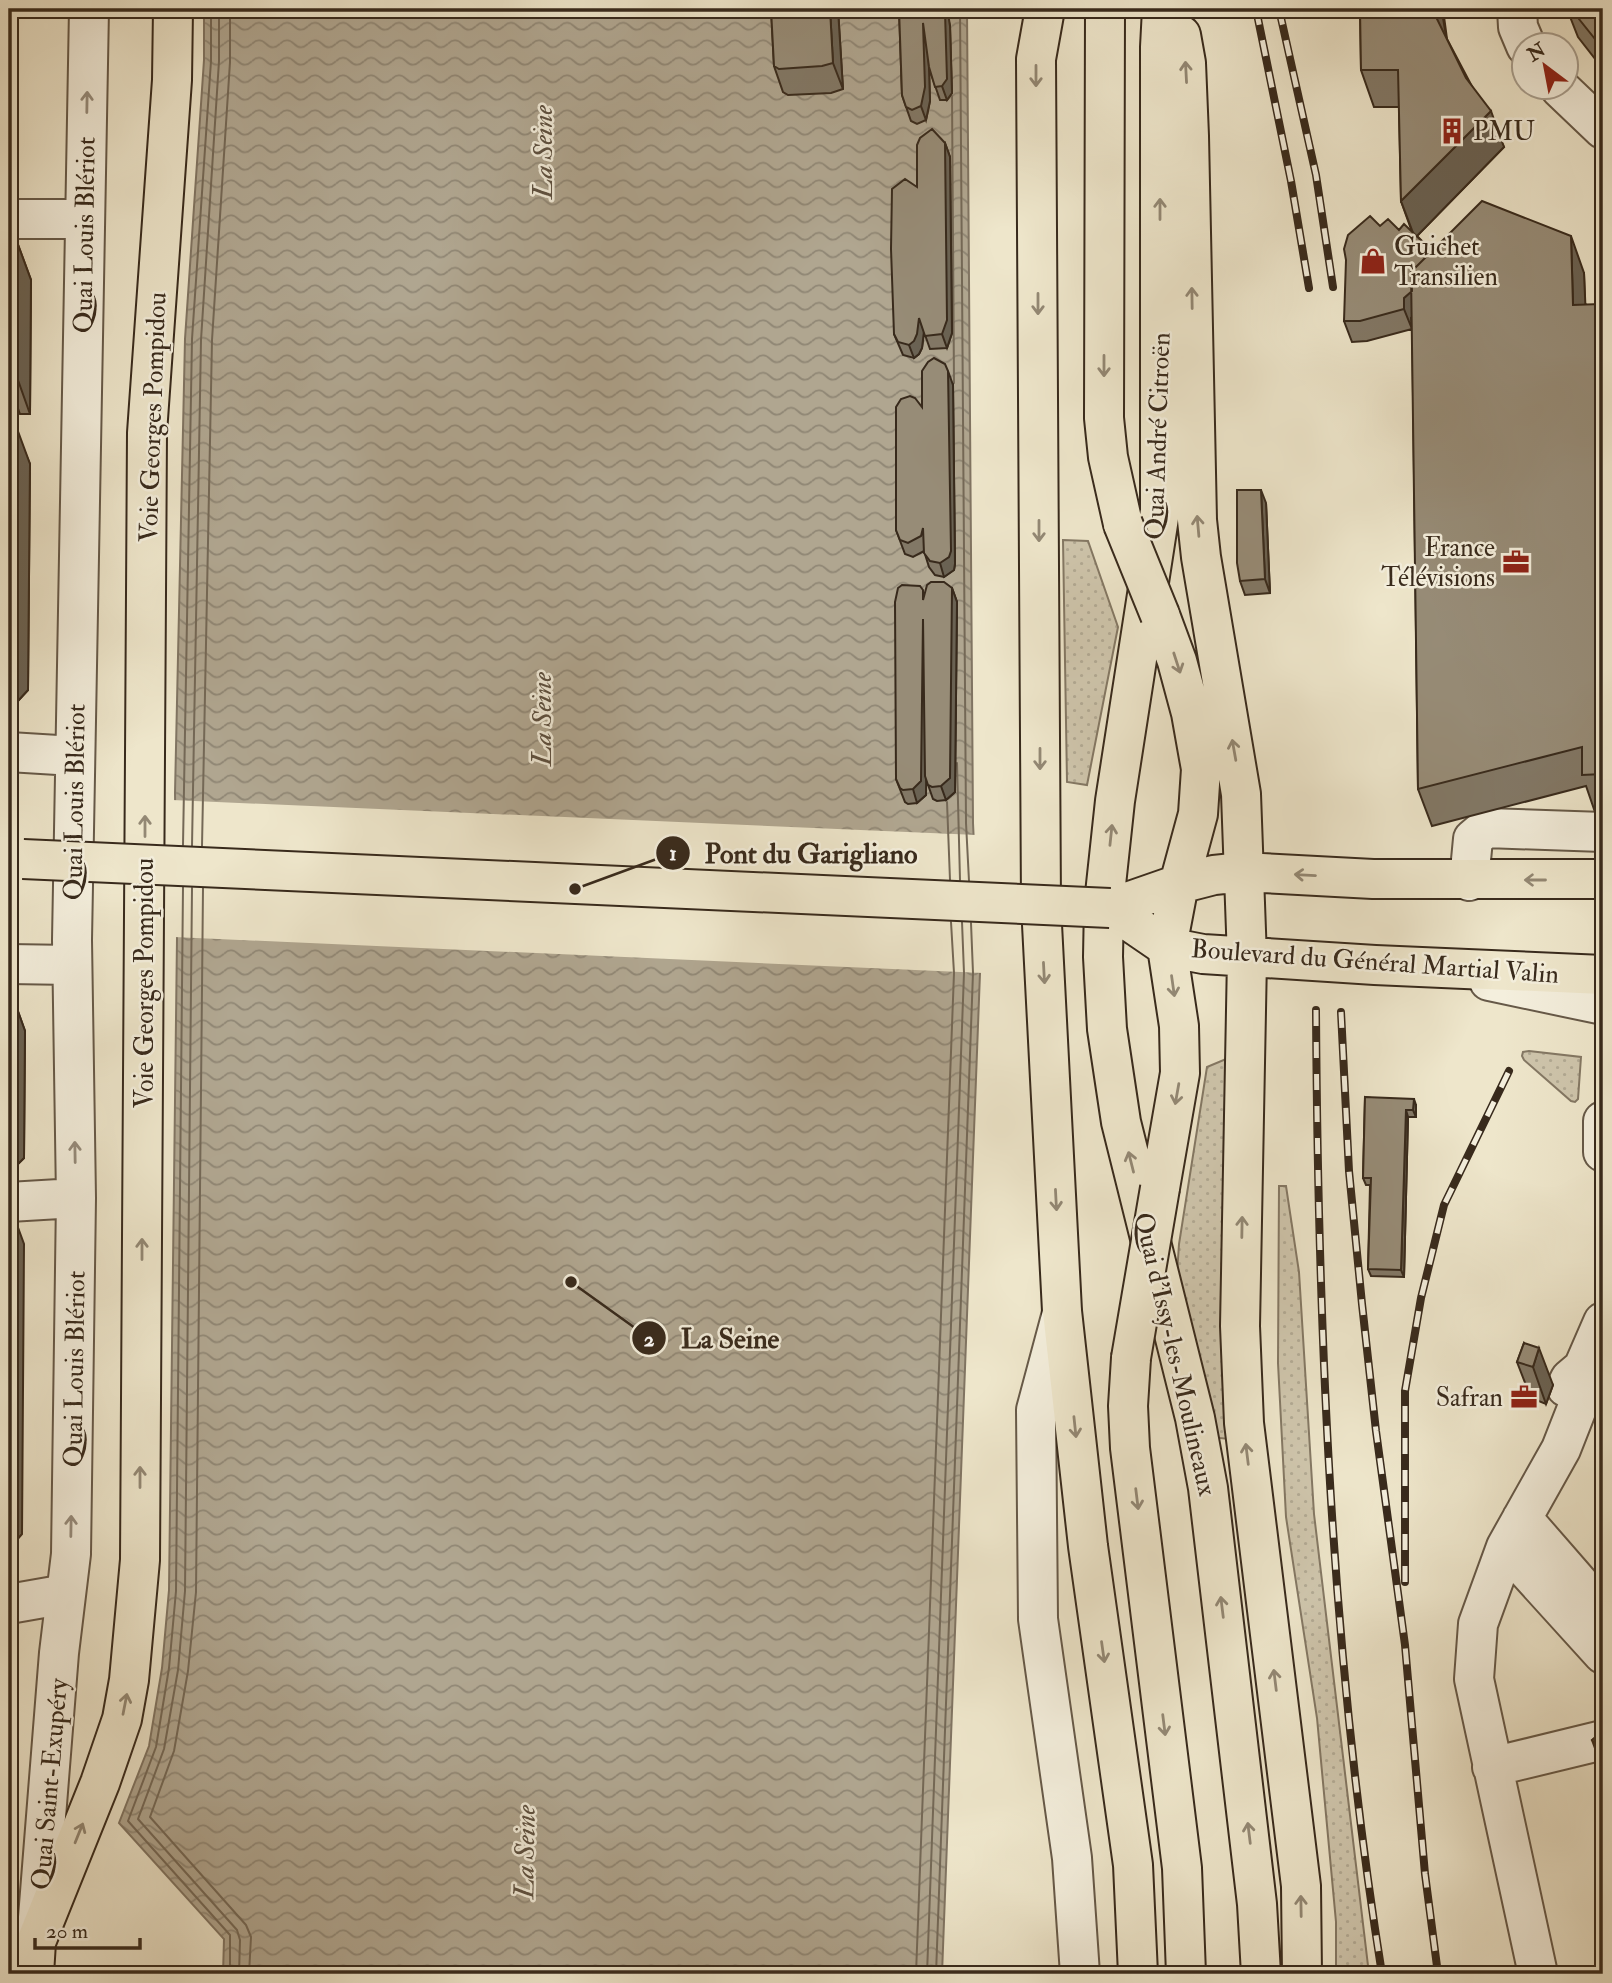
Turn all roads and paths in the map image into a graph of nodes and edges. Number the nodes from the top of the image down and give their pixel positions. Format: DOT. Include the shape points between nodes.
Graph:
graph roads {
  1 [pos="89,9"];
  2 [pos="173,9"];
  3 [pos="1045,9"];
  4 [pos="1105,9"];
  5 [pos="1162,9"];
  6 [pos="1177,9"];
  7 [pos="1517,9"];
  8 [pos="1520,32"];
  9 [pos="1575,102"];
  10 [pos="1603,129"];
  11 [pos="9,219"];
  12 [pos="83,219"];
  13 [pos="9,752"];
  14 [pos="74,756"];
  15 [pos="1603,832"];
  16 [pos="16,859"];
  17 [pos="1243,872"];
  18 [pos="1603,880"];
  19 [pos="1469,881"];
  20 [pos="1179,884"];
  21 [pos="1107,905"];
  22 [pos="1167,947"];
  23 [pos="1247,958"];
  24 [pos="9,964"];
  25 [pos="72,965"];
  26 [pos="1425,967"];
  27 [pos="1603,975"];
  28 [pos="1603,1005"];
  29 [pos="1603,1121"];
  30 [pos="1603,1152"];
  31 [pos="76,1198"];
  32 [pos="9,1202"];
  33 [pos="1062,1311"];
  34 [pos="1603,1322"];
  35 [pos="1593,1374"];
  36 [pos="1514,1532"];
  37 [pos="66,1594"];
  38 [pos="9,1604"];
  39 [pos="1603,1611"];
  40 [pos="1603,1654"];
  41 [pos="1603,1740"];
  42 [pos="1492,1767"];
  43 [pos="35,1958"];
  44 [pos="1080,1974"];
  45 [pos="1139,1974"];
  46 [pos="1186,1974"];
  47 [pos="1261,1974"];
  48 [pos="1302,1974"];
  49 [pos="1538,1974"];
  12 -- 1 [label="street, Quai Louis Blériot, one-way"];
  43 -- 2 [label="main road, Voie Georges Pompidou, one-way" via="122,1719 140,1560 147,433 173,80"];
  3 -- 33 [label="main road, one-way" via="1036,59 1041,905"];
  4 -- 20 [label="main road, one-way, bridge" via="1104,418 1123,524 1177,661 1201,769 1198,814"];
  21 -- 5 [label="main road, Quai André Citroën, one-way" via="1115,801 1160,511"];
  17 -- 6 [label="main road, one-way" via="1241,794 1197,520 1187,87"];
  7 -- 8 [label="street"];
  9 -- 10 [label="street"];
  11 -- 12 [label="street"];
  12 -- 14 [label="street, Quai Louis Blériot"];
  13 -- 14 [label="street"];
  14 -- 25 [label="street, Quai Louis Blériot"];
  15 -- 19 [label="street" via="1486,828 1473,839"];
  16 -- 21 [label="main road, bridge"];
  19 -- 17 [label="main road, one-way"];
  17 -- 20 [label="main road"];
  17 -- 23 [label="main road"];
  18 -- 19 [label="main road, one-way"];
  20 -- 21 [label="main road"];
  20 -- 22 [label="main road"];
  21 -- 22 [label="main road, Boulevard du Général Martial Valin"];
  47 -- 21 [label="main road, Quai d'Issy-les-Moulineaux, one-way" via="1257,1904 1208,1488 1195,1418 1121,1122 1107,1029 1103,957"];
  22 -- 23 [label="main road, Boulevard du Général Martial Valin"];
  22 -- 46 [label="main road, one-way, bridge" via="1179,1026 1180,1073 1131,1358 1128,1406 1182,1868"];
  23 -- 26 [label="main road, Boulevard du Général Martial Valin"];
  48 -- 23 [label="main road, one-way" via="1301,1886 1244,1423 1240,1326"];
  24 -- 25 [label="street"];
  31 -- 25 [label="street, Quai Louis Blériot, one-way"];
  26 -- 27 [label="main road, Boulevard du Général Martial Valin"];
  26 -- 28 [label="street"];
  29 -- 30 [label="street"];
  31 -- 32 [label="street"];
  37 -- 31 [label="street, Quai Louis Blériot, one-way" via="71,1554"];
  33 -- 44 [label="street" via="1036,1410 1038,1619 1072,1858"];
  33 -- 45 [label="main road, one-way" via="1088,1546 1133,1865"];
  34 -- 35 [label="street"];
  35 -- 36 [label="street" via="1588,1427 1561,1449"];
  36 -- 39 [label="street"];
  36 -- 40 [label="street"];
  36 -- 42 [label="street" via="1478,1624 1474,1679"];
  37 -- 38 [label="street"];
  37 -- 43 [label="street, Quai Saint-Exupéry"];
  41 -- 42 [label="street"];
  42 -- 49 [label="street"];
}
